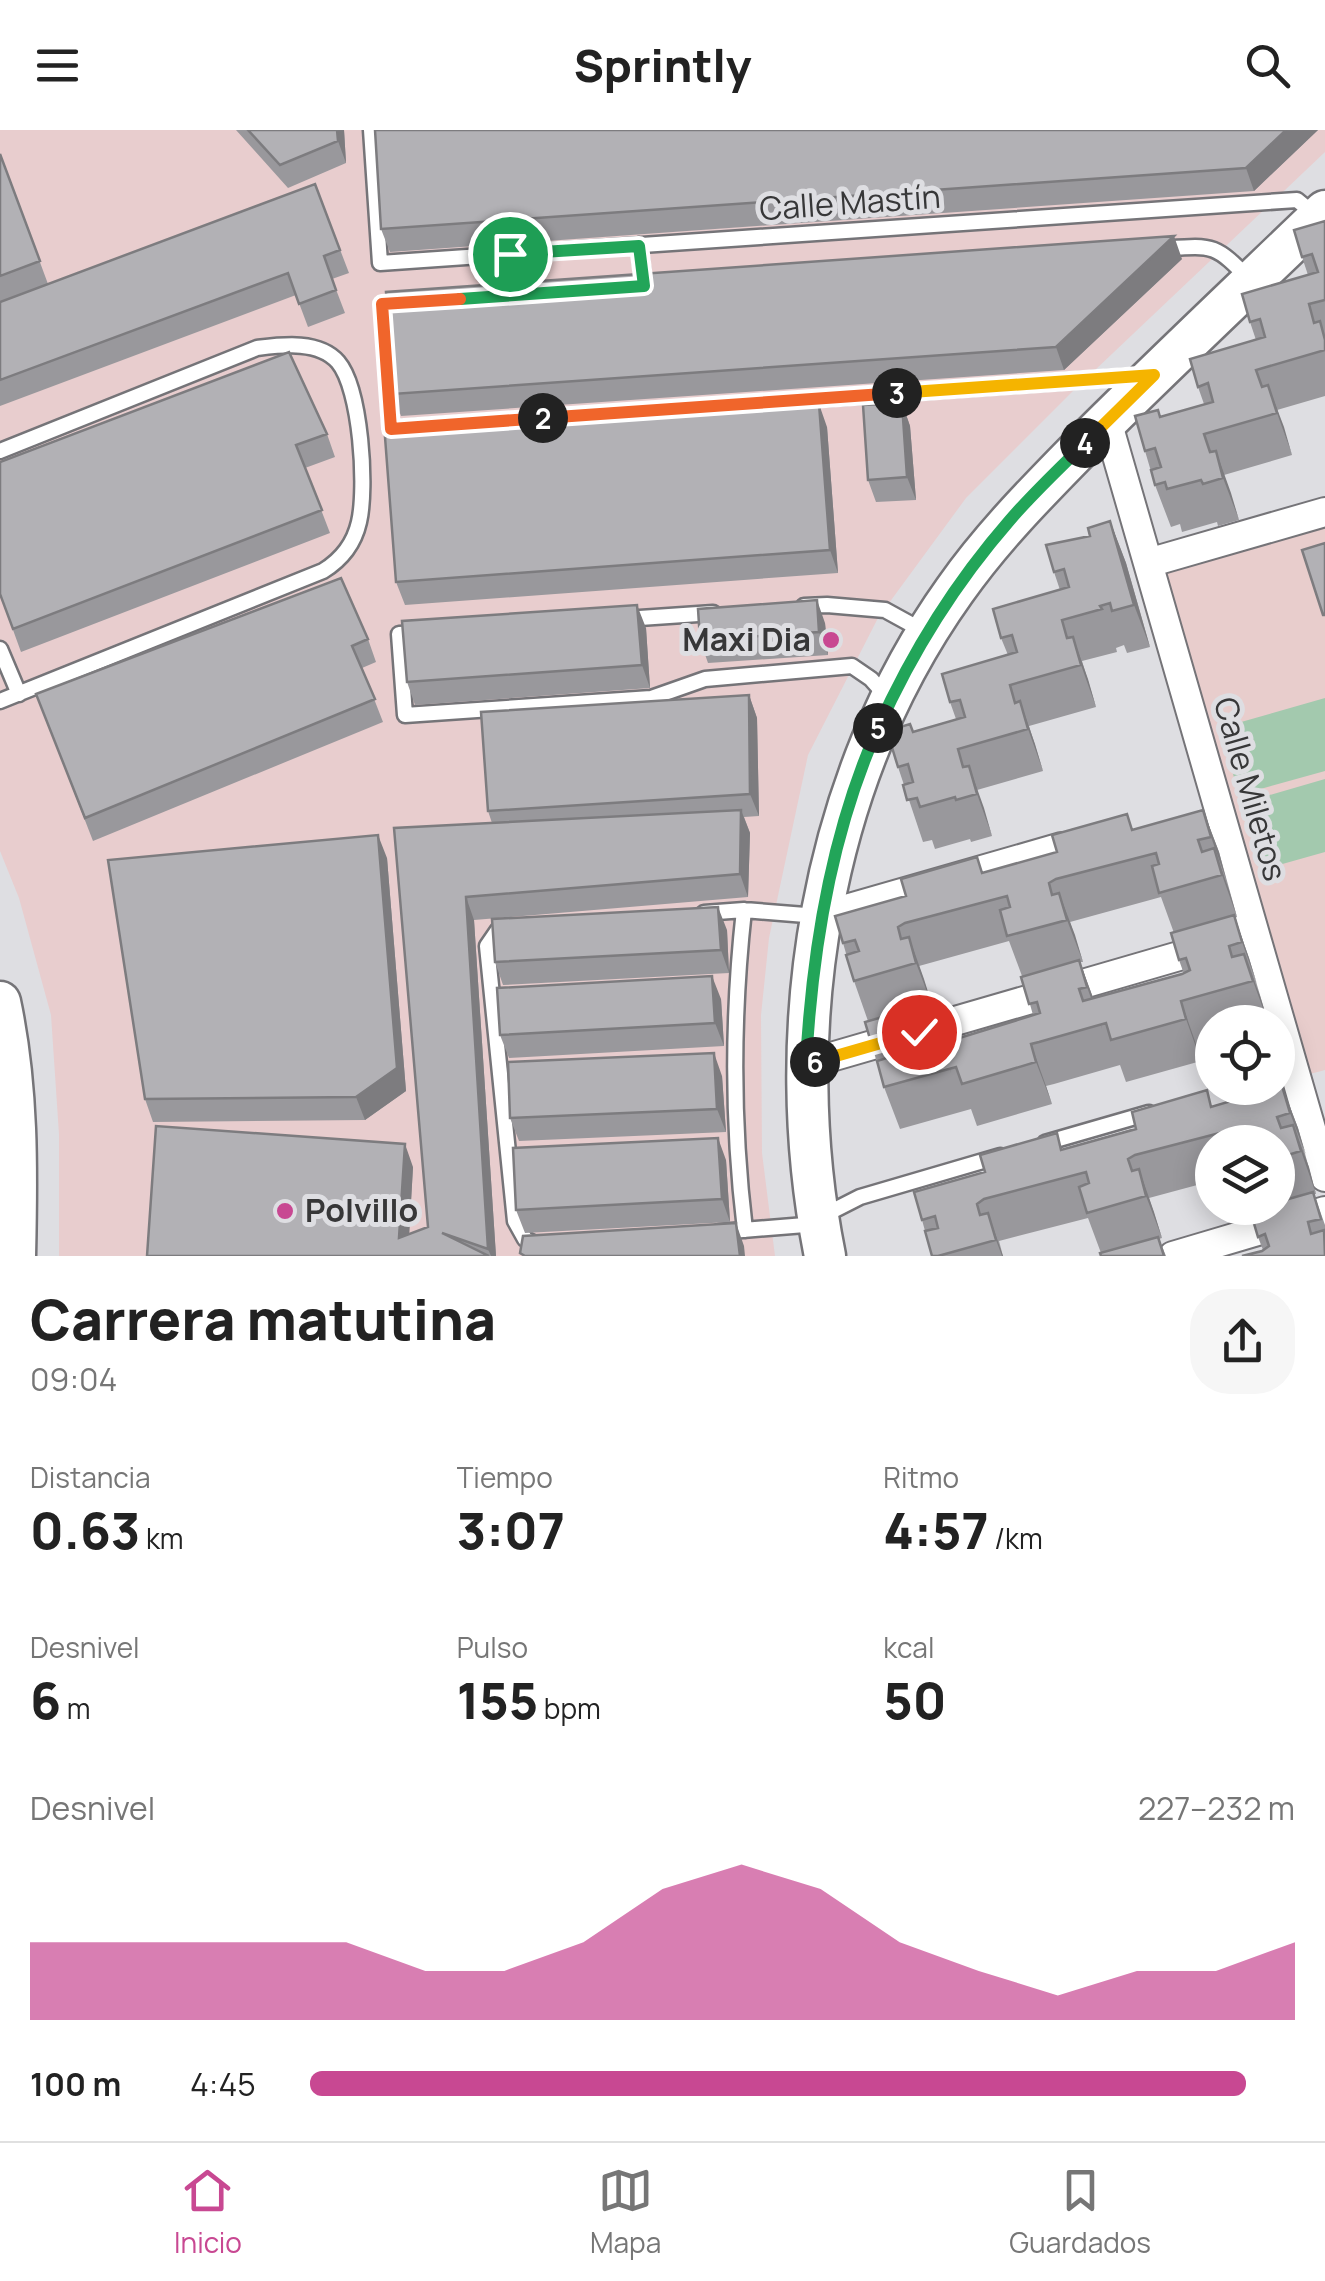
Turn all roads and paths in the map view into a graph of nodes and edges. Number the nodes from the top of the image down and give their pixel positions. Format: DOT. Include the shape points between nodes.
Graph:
graph roads {
  1 [pos="371,130"];
  2 [pos="1322,214"];
  3 [pos="639,246"];
  4 [pos="1148,250"];
  5 [pos="1252,282"];
  6 [pos="663,284"];
  7 [pos="644,286"];
  8 [pos="625,287"];
  9 [pos="420,302"];
  10 [pos="1154,375"];
  11 [pos="1108,421"];
  12 [pos="0,451"];
  13 [pos="1325,512"];
  14 [pos="1148,563"];
  15 [pos="788,607"];
  16 [pos="730,612"];
  17 [pos="613,620"];
  18 [pos="438,632"];
  19 [pos="927,633"];
  20 [pos="0,649"];
  21 [pos="19,694"];
  22 [pos="0,701"];
  23 [pos="890,701"];
  24 [pos="1062,847"];
  25 [pos="744,910"];
  26 [pos="691,914"];
  27 [pos="822,916"];
  28 [pos="518,928"];
  29 [pos="1255,934"];
  30 [pos="0,1002"];
  31 [pos="806,1064"];
  32 [pos="1171,1106"];
  33 [pos="1315,1106"];
  34 [pos="1025,1149"];
  35 [pos="1006,1154"];
  36 [pos="1325,1177"];
  37 [pos="1325,1212"];
  38 [pos="745,1230"];
  39 [pos="706,1234"];
  40 [pos="821,1237"];
  41 [pos="547,1247"];
  42 [pos="15,1256"];
  43 [pos="1174,1256"];
  1 -- 3 [label="lane, Calle Mastín" via="380,263"];
  2 -- 3 [label="lane, Calle Mastín" via="1297,200"];
  2 -- 5 [label="street"];
  3 -- 7 [label="lane"];
  4 -- 5 [label="lane" via="1206,246 1222,251"];
  5 -- 10 [label="street"];
  6 -- 7 [label="lane"];
  7 -- 8 [label="lane"];
  9 -- 10 [label="lane" via="382,304 391,429"];
  10 -- 11 [label="street"];
  11 -- 14 [label="street, Calle Miletos"];
  11 -- 19 [label="street" via="1010,519"];
  12 -- 21 [label="lane" via="257,348 292,344 338,362 360,436 358,525 341,560 300,583"];
  13 -- 14 [label="street"];
  14 -- 29 [label="street, Calle Miletos"];
  15 -- 19 [label="lane" via="885,610"];
  16 -- 17 [label="lane"];
  18 -- 23 [label="lane" via="400,634 405,715 651,698 705,680 852,666"];
  19 -- 23 [label="street"];
  20 -- 21 [label="lane"];
  21 -- 22 [label="lane"];
  23 -- 27 [label="street" via="844,820"];
  24 -- 27 [label="street"];
  25 -- 26 [label="lane"];
  25 -- 27 [label="lane"];
  25 -- 38 [label="lane" via="734,1061"];
  27 -- 31 [label="street"];
  28 -- 41 [label="lane" via="498,930 487,946 515,1221 525,1239"];
  29 -- 31 [label="street"];
  29 -- 33 [label="street, Calle Miletos"];
  30 -- 42 [label="street" via="12,1054"];
  31 -- 40 [label="street"];
  32 -- 34 [label="lane"];
  33 -- 36 [label="street, Calle Miletos"];
  35 -- 40 [label="lane" via="860,1197"];
  37 -- 43 [label="street"];
  38 -- 39 [label="lane"];
  38 -- 40 [label="lane" via="805,1225"];
}
